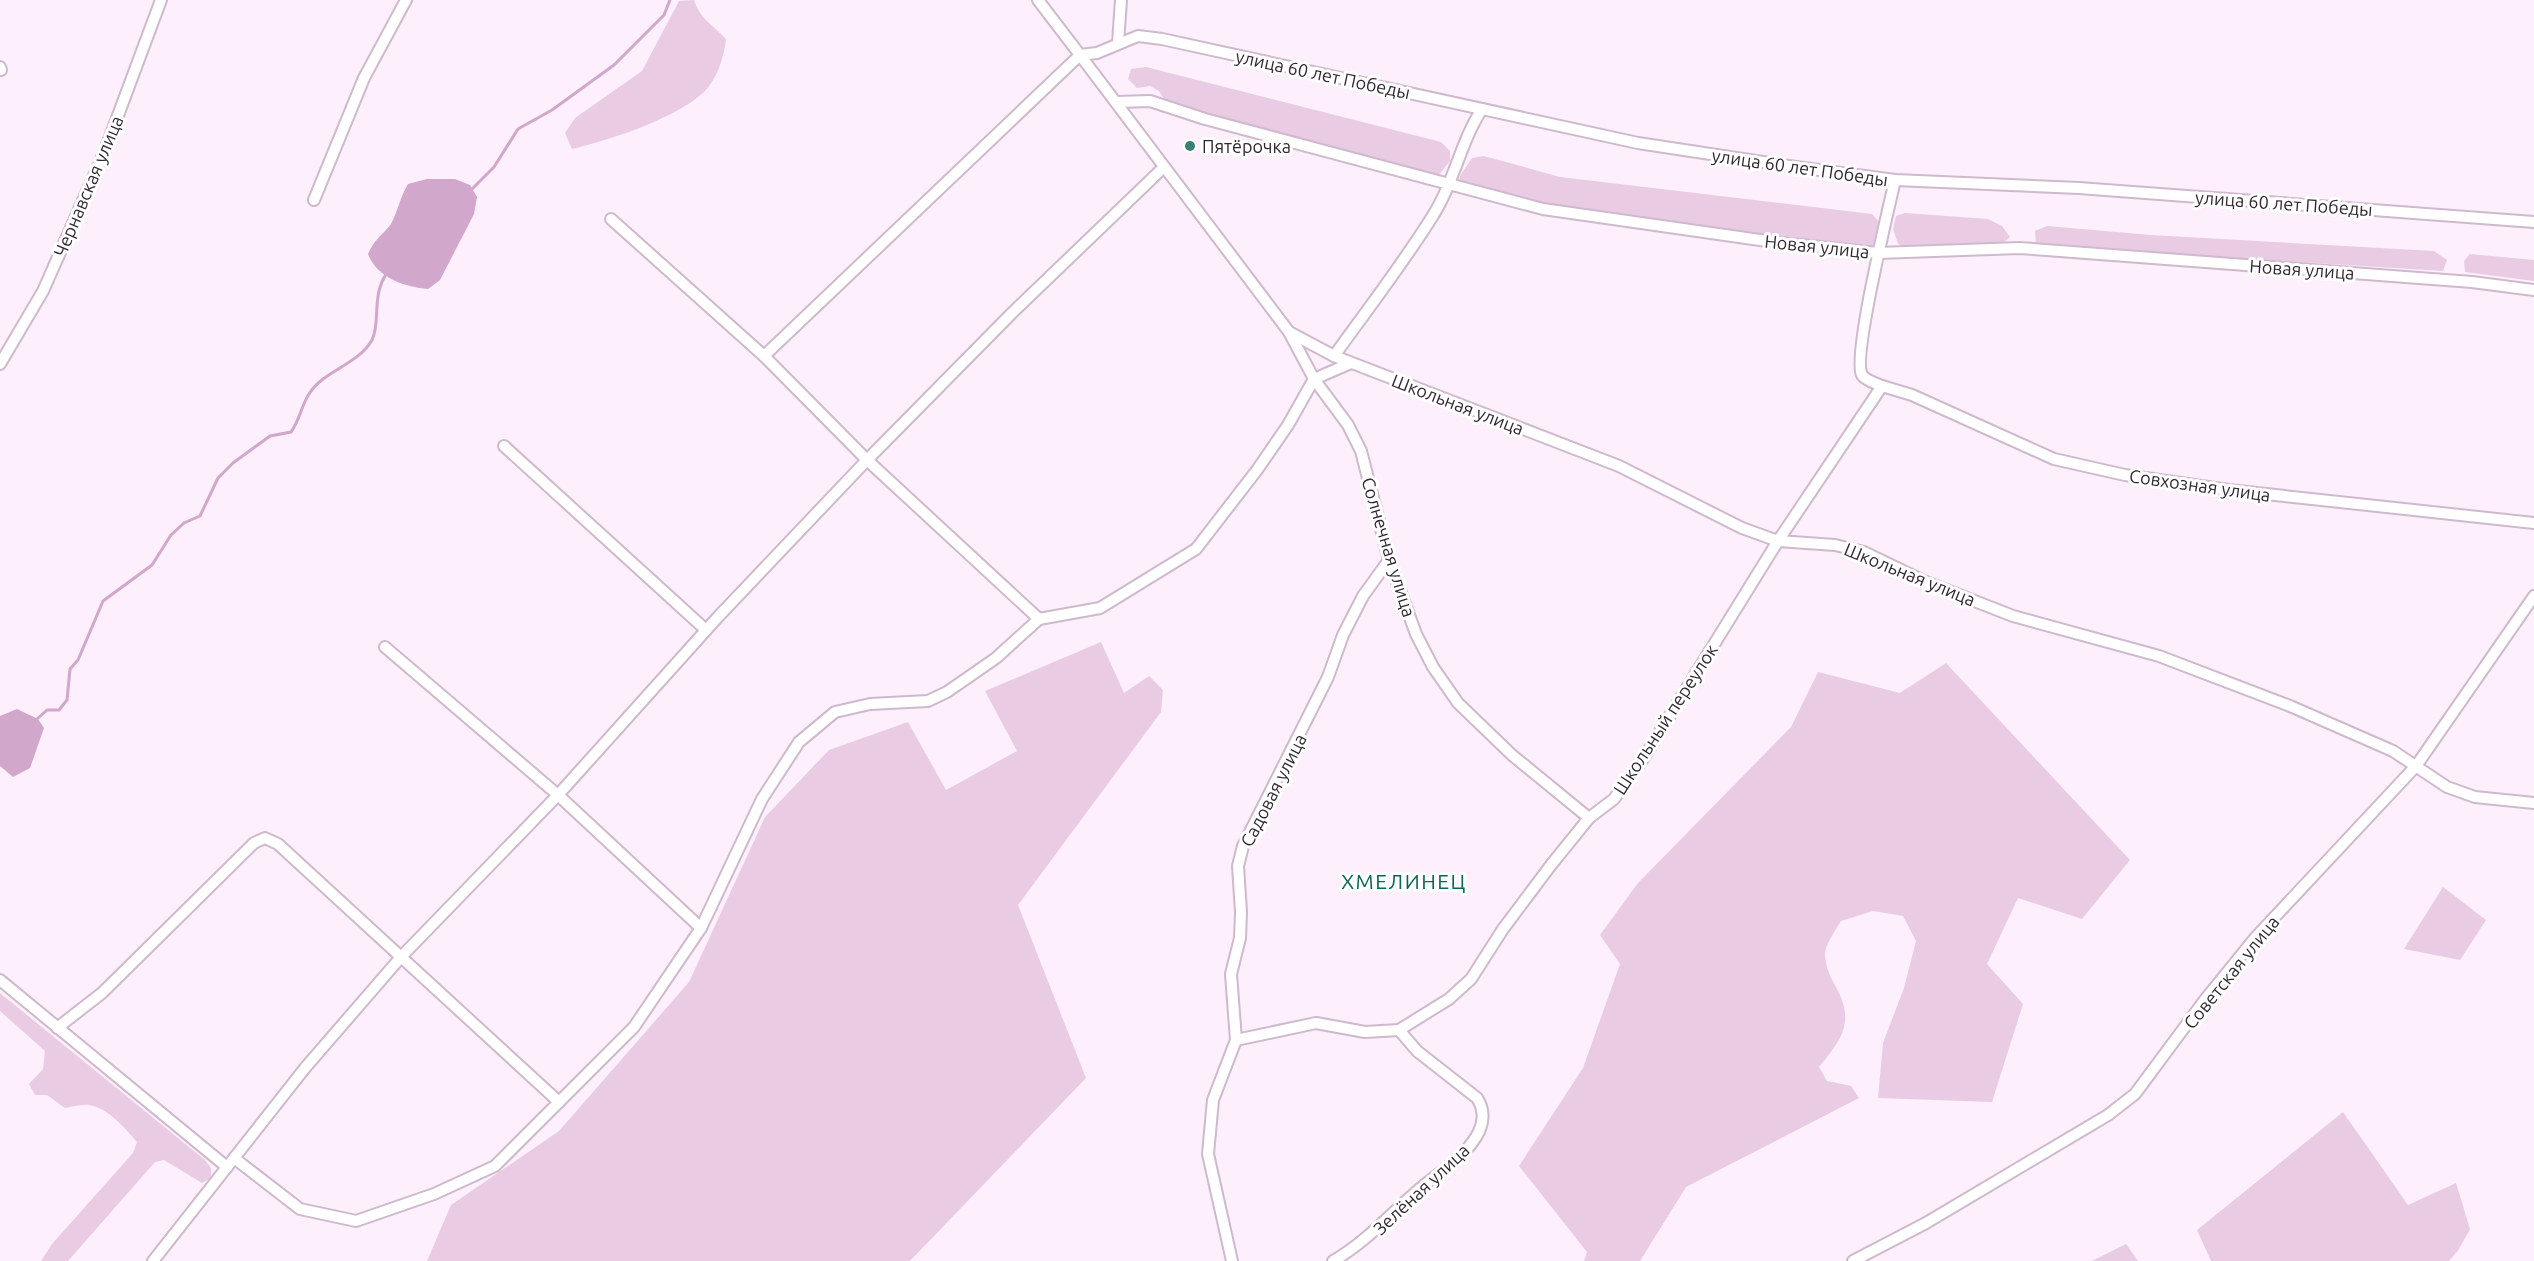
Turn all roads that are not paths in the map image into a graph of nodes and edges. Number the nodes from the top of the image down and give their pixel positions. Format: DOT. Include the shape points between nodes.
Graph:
graph roads {
  1 [pos="161,0"];
  2 [pos="406,0"];
  3 [pos="1038,0"];
  4 [pos="1121,0"];
  5 [pos="1118,43"];
  6 [pos="1080,55"];
  7 [pos="1116,102"];
  8 [pos="1482,109"];
  9 [pos="1164,166"];
  10 [pos="1895,180"];
  11 [pos="1449,185"];
  12 [pos="314,200"];
  13 [pos="611,219"];
  14 [pos="2534,222"];
  15 [pos="1878,253"];
  16 [pos="2534,290"];
  17 [pos="1289,332"];
  18 [pos="764,356"];
  19 [pos="1334,356"];
  20 [pos="1351,363"];
  21 [pos="0,364"];
  22 [pos="1314,379"];
  23 [pos="1882,386"];
  24 [pos="504,446"];
  25 [pos="867,460"];
  26 [pos="2534,523"];
  27 [pos="1778,541"];
  28 [pos="1389,560"];
  29 [pos="2534,596"];
  30 [pos="1039,619"];
  31 [pos="706,630"];
  32 [pos="385,647"];
  33 [pos="2416,766"];
  34 [pos="558,795"];
  35 [pos="2534,803"];
  36 [pos="1589,818"];
  37 [pos="701,928"];
  38 [pos="401,957"];
  39 [pos="0,980"];
  40 [pos="57,1028"];
  41 [pos="1399,1030"];
  42 [pos="1236,1040"];
  43 [pos="559,1102"];
  44 [pos="231,1163"];
  45 [pos="153,1261"];
  46 [pos="1232,1261"];
  47 [pos="1333,1261"];
  48 [pos="1853,1261"];
  1 -- 21 [label="street, Чернавская улица" via="104,153 48,280"];
  2 -- 12 [label="street" via="364,78"];
  3 -- 6 [label="street, Солнечная улица"];
  4 -- 5 [label="street"];
  5 -- 6 [label="street, улица 60 лет Победы" via="1098,53"];
  5 -- 8 [label="street, улица 60 лет Победы" via="1138,36 1162,39"];
  6 -- 7 [label="street, Солнечная улица"];
  6 -- 18 [label="street"];
  7 -- 9 [label="street, Солнечная улица"];
  7 -- 11 [label="street, Новая улица" via="1150,101"];
  8 -- 10 [label="street, улица 60 лет Победы" via="1638,143"];
  8 -- 11 [label="street"];
  9 -- 17 [label="street, Солнечная улица"];
  9 -- 25 [label="street"];
  10 -- 14 [label="street, улица 60 лет Победы" via="2102,189"];
  10 -- 15 [label="street"];
  11 -- 15 [label="street, Новая улица" via="1543,209"];
  11 -- 19 [label="street" via="1433,216"];
  13 -- 18 [label="street"];
  15 -- 16 [label="street, Новая улица" via="2020,248"];
  15 -- 23 [label="street" via="1860,368 1868,380"];
  17 -- 19 [label="street, Школьная улица"];
  17 -- 22 [label="street, Солнечная улица"];
  18 -- 25 [label="street"];
  19 -- 20 [label="street, Школьная улица"];
  20 -- 22 [label="street"];
  20 -- 27 [label="street, Школьная улица" via="1618,466 1742,528"];
  22 -- 28 [label="street, Солнечная улица" via="1348,425 1361,452"];
  22 -- 30 [label="street" via="1257,470 1196,549 1100,608"];
  23 -- 26 [label="street, Совхозная улица" via="1912,395 2054,459 2125,475 2240,492"];
  23 -- 27 [label="street, Школьный переулок"];
  24 -- 31 [label="street"];
  25 -- 30 [label="street"];
  25 -- 31 [label="street"];
  27 -- 33 [label="street, Школьная улица" via="1835,544 1864,552 1926,582 2013,616 2159,656 2289,706 2393,751"];
  27 -- 36 [label="street, Школьный переулок" via="1643,759 1614,799"];
  28 -- 36 [label="street, Солнечная улица" via="1432,667 1458,703 1512,755"];
  28 -- 42 [label="street, Садовая улица" via="1342,634 1328,677 1243,846 1238,866 1240,938 1231,974"];
  29 -- 33 [label="street, Советская улица"];
  30 -- 37 [label="street" via="996,657 946,692 928,701 870,704 835,711 799,742 762,799"];
  31 -- 34 [label="street"];
  32 -- 34 [label="street"];
  33 -- 35 [label="street, Школьная улица" via="2447,788 2475,797"];
  33 -- 48 [label="street, Советская улица" via="2256,937 2135,1094 2108,1115 1946,1211"];
  34 -- 37 [label="street"];
  34 -- 38 [label="street"];
  36 -- 41 [label="street, Школьный переулок" via="1503,929 1471,979 1449,999"];
  37 -- 43 [label="street" via="634,1027"];
  38 -- 40 [label="street" via="278,844 265,838 254,843 102,993"];
  38 -- 43 [label="street"];
  38 -- 44 [label="street" via="305,1068"];
  39 -- 40 [label="street"];
  40 -- 44 [label="street"];
  41 -- 42 [label="street, Школьный переулок" via="1365,1032 1316,1023"];
  41 -- 47 [label="street, Зелёная улица" via="1417,1052 1477,1098 1483,1115 1478,1135 1463,1154 1360,1245"];
  42 -- 46 [label="street" via="1213,1100 1208,1154"];
  43 -- 44 [label="street" via="495,1166 434,1194 356,1221 300,1209"];
  44 -- 45 [label="street"];
}
